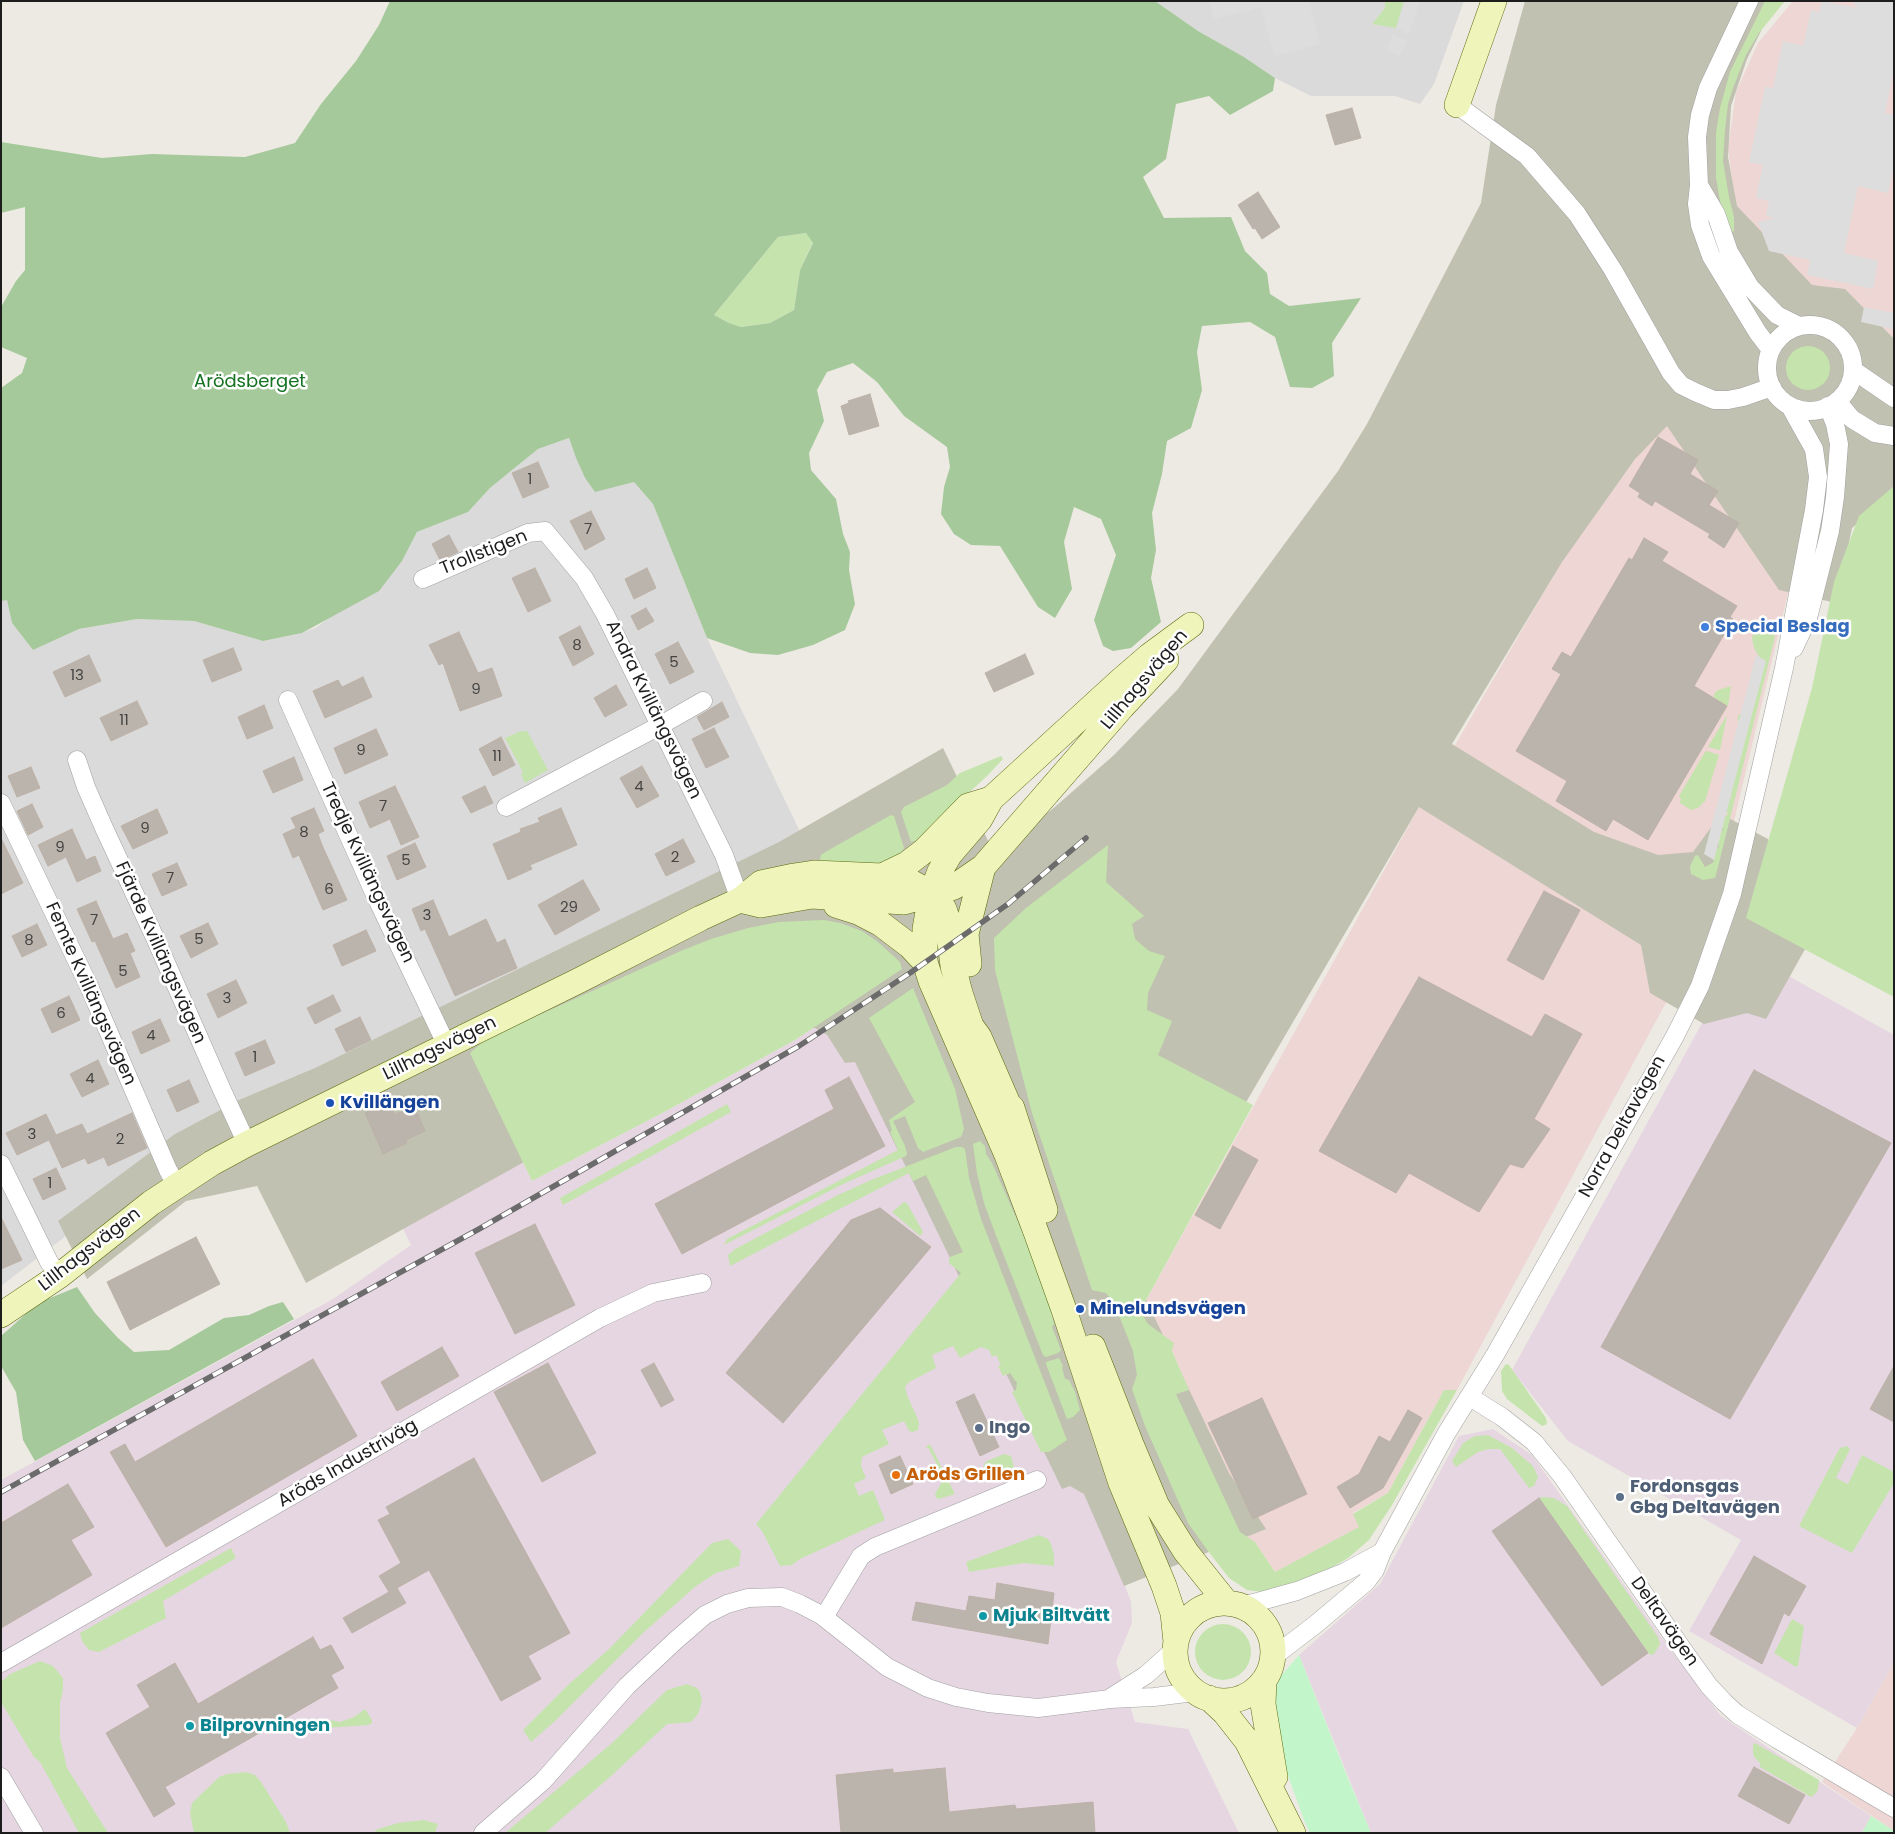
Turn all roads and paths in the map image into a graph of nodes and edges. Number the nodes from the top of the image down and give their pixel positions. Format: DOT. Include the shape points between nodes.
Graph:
graph roads {
  1 [pos="1494,1"];
  2 [pos="1749,1"];
  3 [pos="1456,105"];
  4 [pos="1699,185"];
  5 [pos="1799,326"];
  6 [pos="1771,350"];
  7 [pos="1853,370"];
  8 [pos="1772,387"];
  9 [pos="1894,398"];
  10 [pos="1833,404"];
  11 [pos="1790,406"];
  12 [pos="1894,436"];
  13 [pos="545,531"];
  14 [pos="423,579"];
  15 [pos="1784,668"];
  16 [pos="288,700"];
  17 [pos="703,701"];
  18 [pos="661,725"];
  19 [pos="78,760"];
  20 [pos="991,799"];
  21 [pos="1,803"];
  22 [pos="506,807"];
  23 [pos="983,867"];
  24 [pos="882,876"];
  25 [pos="931,895"];
  26 [pos="812,896"];
  27 [pos="740,900"];
  28 [pos="925,962"];
  29 [pos="447,1046"];
  30 [pos="1016,1122"];
  31 [pos="248,1144"];
  32 [pos="1,1164"];
  33 [pos="177,1186"];
  34 [pos="59,1276"];
  35 [pos="702,1283"];
  36 [pos="1,1316"];
  37 [pos="1470,1396"];
  38 [pos="1037,1480"];
  39 [pos="1382,1552"];
  40 [pos="1235,1604"];
  41 [pos="824,1617"];
  42 [pos="1176,1646"];
  43 [pos="1273,1657"];
  44 [pos="1,1663"];
  45 [pos="1264,1681"];
  46 [pos="1202,1695"];
  47 [pos="1110,1699"];
  48 [pos="1,1777"];
  49 [pos="1280,1804"];
  50 [pos="1894,1808"];
  51 [pos="34,1833"];
  52 [pos="483,1833"];
  53 [pos="1293,1833"];
  1 -- 3 [label="main road"];
  2 -- 4 [label="street" via="1708,88 1700,115"];
  3 -- 8 [label="street" via="1528,156 1577,214 1614,270 1671,373 1681,385 1714,400 1744,398"];
  4 -- 5 [label="street" via="1716,214 1729,252 1750,287 1777,316"];
  4 -- 6 [label="street" via="1700,225 1711,256 1752,325"];
  5 -- 6 [label="street" via="1782,335"];
  5 -- 7 [label="street" via="1816,325 1837,334 1850,353"];
  6 -- 8 [label="street" via="1767,369"];
  7 -- 9 [label="street"];
  7 -- 10 [label="street" via="1847,388"];
  8 -- 11 [label="street"];
  10 -- 11 [label="street" via="1809,410"];
  10 -- 12 [label="street" via="1875,433"];
  10 -- 15 [label="street, Norra Deltavägen" via="1839,444 1831,523 1808,618"];
  11 -- 15 [label="street, Norra Deltavägen" via="1814,449 1818,477"];
  13 -- 14 [label="street, Trollstigen" via="528,533"];
  13 -- 18 [label="street, Andra Kvillängsvägen" via="584,578"];
  15 -- 37 [label="street, Norra Deltavägen" via="1732,894 1700,986"];
  16 -- 29 [label="street, Tredje Kvillängsvägen"];
  17 -- 18 [label="street"];
  18 -- 22 [label="street"];
  18 -- 27 [label="street, Andra Kvillängsvägen" via="724,855"];
  19 -- 31 [label="street, Fjärde Kvillängsvägen" via="104,828"];
  20 -- 23 [label="main road, Lillhagsvägen" via="1135,668 1191,625 1168,658"];
  20 -- 24 [label="main road, Lillhagsvägen" via="968,806 924,851"];
  20 -- 25 [label="main road, Lillhagsvägen" via="980,820 950,854"];
  21 -- 33 [label="street, Femte Kvillängsvägen" via="88,984"];
  23 -- 25 [label="main road, Lillhagsvägen" via="954,887"];
  23 -- 30 [label="main road, Lillhagsvägen" via="966,934 967,959"];
  24 -- 25 [label="main road, Lillhagsvägen" via="907,880"];
  24 -- 27 [label="main road, Lillhagsvägen" via="814,873 794,876 761,883"];
  25 -- 26 [label="main road, Lillhagsvägen" via="904,902"];
  25 -- 28 [label="main road, Lillhagsvägen" via="925,928"];
  25 -- 30 [label="main road, Lillhagsvägen" via="944,909 947,918 953,966 971,1026 979,1037"];
  26 -- 27 [label="main road, Lillhagsvägen" via="761,905"];
  26 -- 28 [label="main road, Lillhagsvägen" via="881,924"];
  27 -- 29 [label="main road, Lillhagsvägen"];
  28 -- 42 [label="main road" via="1007,1155 1039,1240 1120,1483 1164,1586 1173,1613"];
  29 -- 31 [label="main road, Lillhagsvägen"];
  30 -- 40 [label="main road" via="1102,1371 1157,1506 1186,1552"];
  31 -- 33 [label="main road, Lillhagsvägen"];
  32 -- 34 [label="street"];
  33 -- 34 [label="main road, Lillhagsvägen"];
  34 -- 36 [label="main road, Lillhagsvägen"];
  35 -- 44 [label="street, Aröds Industriväg" via="653,1294 600,1318"];
  37 -- 39 [label="street, Norra Deltavägen"];
  37 -- 50 [label="street, Deltavägen" via="1539,1448 1562,1476 1688,1658 1724,1702 1737,1714"];
  38 -- 41 [label="street" via="875,1546 862,1556"];
  39 -- 40 [label="street" via="1297,1592"];
  39 -- 43 [label="street, Norra Deltavägen" via="1366,1582"];
  40 -- 42 [label="main road" via="1209,1604 1194,1613 1182,1626"];
  40 -- 43 [label="main road" via="1251,1610 1264,1622 1272,1639"];
  41 -- 47 [label="street" via="886,1667 928,1688 956,1697 1038,1708"];
  41 -- 52 [label="street" via="782,1597 748,1598 705,1615 627,1686 543,1781"];
  42 -- 46 [label="main road" via="1175,1657 1180,1673"];
  42 -- 47 [label="street" via="1146,1675"];
  43 -- 45 [label="main road"];
  45 -- 46 [label="main road" via="1243,1697 1226,1701"];
  45 -- 49 [label="main road" via="1263,1704"];
  46 -- 47 [label="street"];
  46 -- 49 [label="main road" via="1225,1713 1247,1741"];
  48 -- 51 [label="street"];
  49 -- 53 [label="main road"];
}
